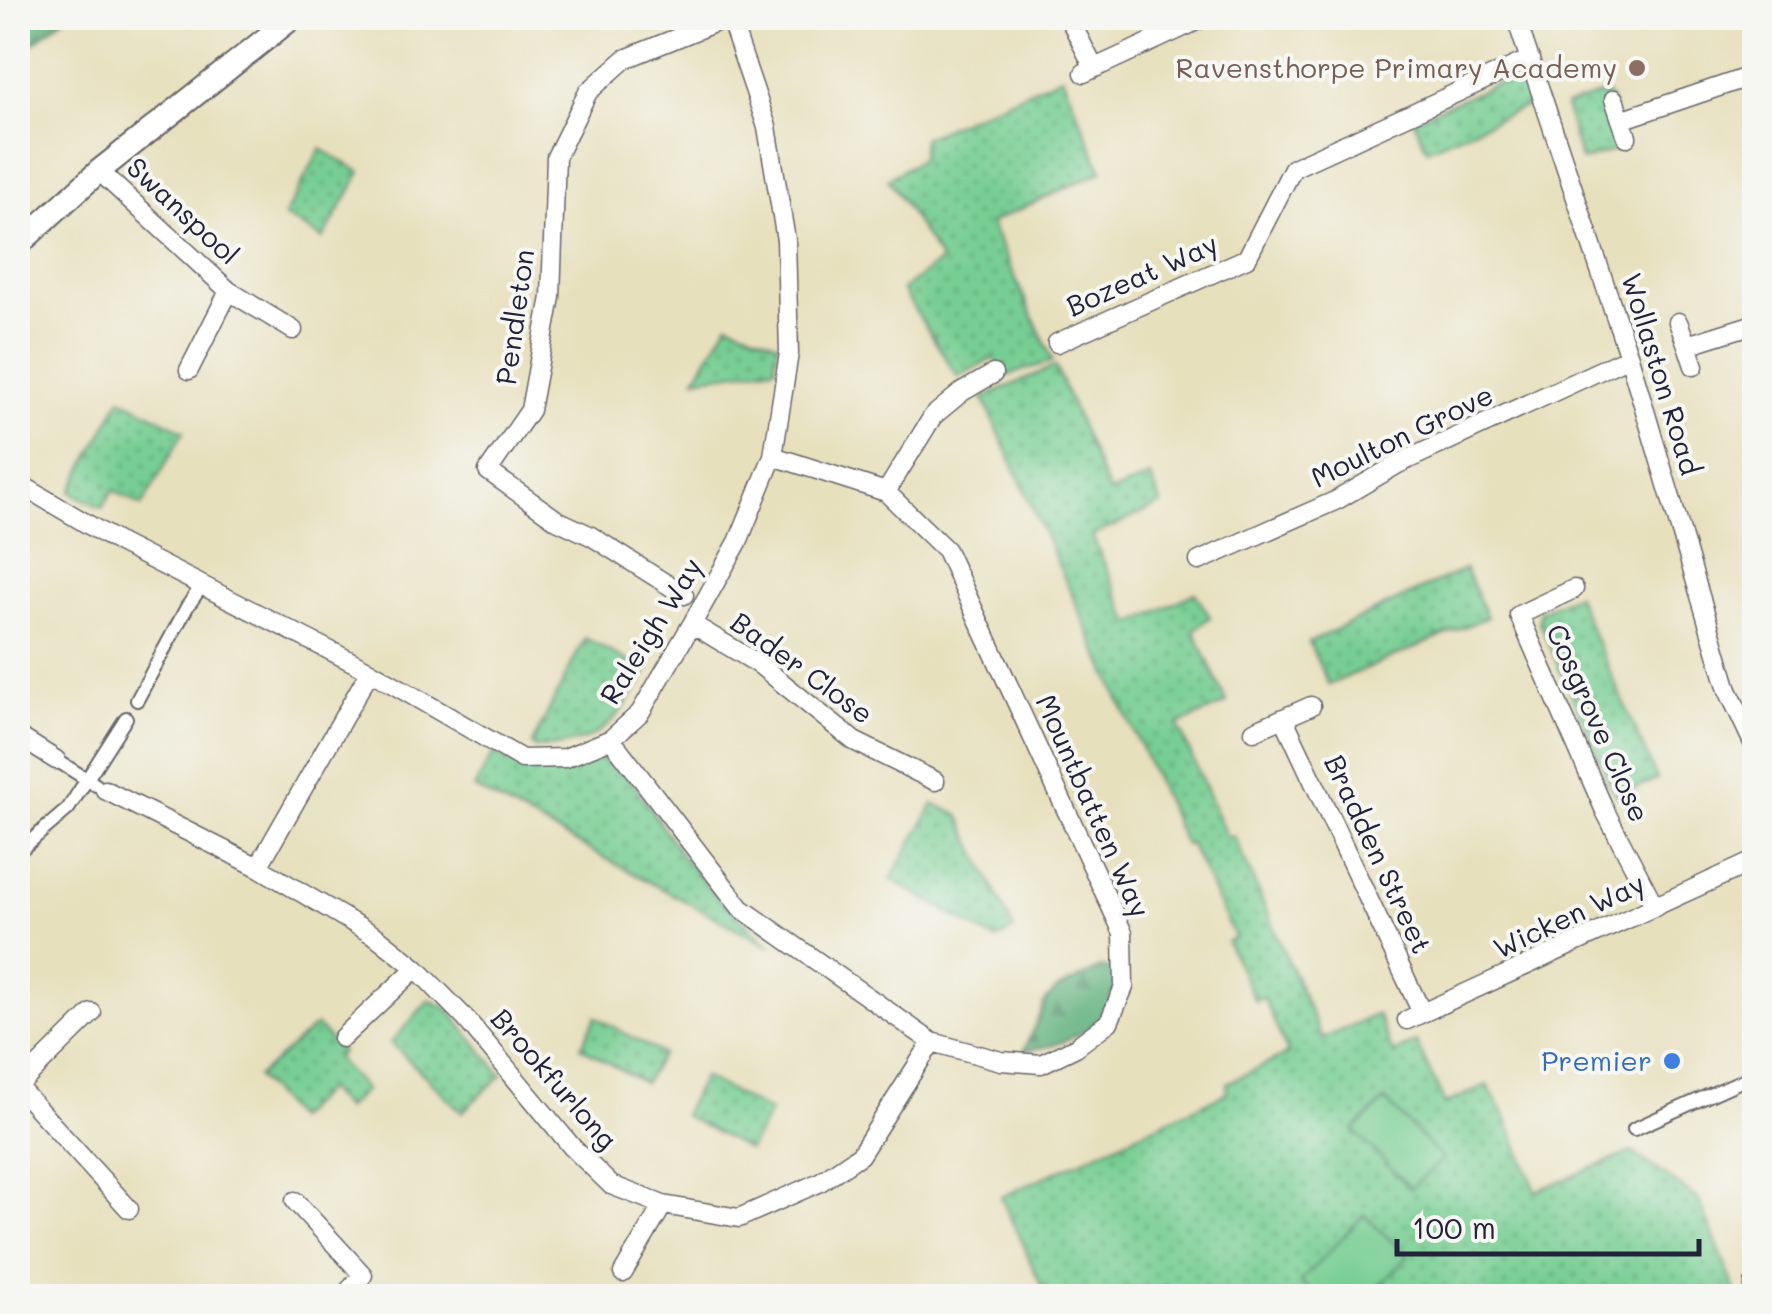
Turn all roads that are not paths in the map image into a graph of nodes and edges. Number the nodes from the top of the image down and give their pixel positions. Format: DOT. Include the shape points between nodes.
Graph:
graph roads {
  1 [pos="292,18"];
  2 [pos="728,18"];
  3 [pos="1069,18"];
  4 [pos="1203,18"];
  5 [pos="1516,18"];
  6 [pos="1530,59"];
  7 [pos="1754,75"];
  8 [pos="1614,99"];
  9 [pos="98,171"];
  10 [pos="18,245"];
  11 [pos="230,291"];
  12 [pos="1678,322"];
  13 [pos="1754,324"];
  14 [pos="293,330"];
  15 [pos="1057,343"];
  16 [pos="1687,345"];
  17 [pos="1629,357"];
  18 [pos="1694,366"];
  19 [pos="189,370"];
  20 [pos="992,374"];
  21 [pos="773,456"];
  22 [pos="18,483"];
  23 [pos="886,492"];
  24 [pos="1199,561"];
  25 [pos="201,587"];
  26 [pos="1574,589"];
  27 [pos="684,595"];
  28 [pos="692,624"];
  29 [pos="370,671"];
  30 [pos="137,700"];
  31 [pos="1311,706"];
  32 [pos="126,718"];
  33 [pos="1284,719"];
  34 [pos="1254,730"];
  35 [pos="18,736"];
  36 [pos="611,739"];
  37 [pos="1754,744"];
  38 [pos="56,760"];
  39 [pos="935,781"];
  40 [pos="97,785"];
  41 [pos="18,852"];
  42 [pos="1754,862"];
  43 [pos="258,867"];
  44 [pos="1655,906"];
  45 [pos="416,968"];
  46 [pos="92,1014"];
  47 [pos="1415,1017"];
  48 [pos="342,1038"];
  49 [pos="932,1042"];
  50 [pos="1754,1074"];
  51 [pos="18,1087"];
  52 [pos="1634,1129"];
  53 [pos="295,1201"];
  54 [pos="663,1205"];
  55 [pos="129,1209"];
  56 [pos="624,1273"];
  57 [pos="1754,1284"];
  58 [pos="354,1293"];
  59 [pos="1754,1296"];
  1 -- 9 [label="street"];
  2 -- 21 [label="street, Raleigh Way" via="767,128 786,240 788,353"];
  2 -- 27 [label="street, Pendleton" via="625,59 588,92 556,156 551,297 530,410 488,471"];
  3 -- 4 [label="street" via="1089,70"];
  5 -- 6 [label="street, Wollaston Road"];
  6 -- 15 [label="street, Bozeat Way" via="1293,168 1248,258"];
  6 -- 17 [label="street, Wollaston Road"];
  7 -- 8 [label="street" via="1624,128"];
  9 -- 10 [label="street"];
  9 -- 11 [label="street, Swanspool"];
  11 -- 14 [label="street, Swanspool"];
  11 -- 19 [label="street"];
  12 -- 16 [label="street"];
  13 -- 16 [label="street"];
  16 -- 18 [label="street"];
  17 -- 24 [label="street, Moulton Grove"];
  17 -- 37 [label="street, Wollaston Road" via="1728,690"];
  20 -- 23 [label="street" via="933,416"];
  21 -- 23 [label="street, Mountbatten Way"];
  21 -- 28 [label="street, Raleigh Way" via="738,542"];
  22 -- 25 [label="street, Raleigh Way"];
  23 -- 49 [label="street, Mountbatten Way" via="946,550 1123,933 1124,987 1109,1022 1076,1047 1041,1064"];
  25 -- 29 [label="street, Raleigh Way"];
  25 -- 30 [label="street"];
  26 -- 44 [label="street, Cosgrove Close" via="1519,615 1605,812"];
  28 -- 36 [label="street, Raleigh Way" via="640,714"];
  28 -- 39 [label="street, Bader Close" via="760,665 854,741"];
  29 -- 36 [label="street, Raleigh Way" via="522,759 565,758"];
  29 -- 43 [label="street"];
  31 -- 33 [label="street"];
  32 -- 40 [label="street"];
  33 -- 34 [label="street"];
  33 -- 47 [label="street, Bradden Street"];
  35 -- 38 [label="street"];
  36 -- 49 [label="street, Mountbatten Way" via="741,908"];
  38 -- 40 [label="street"];
  40 -- 41 [label="street"];
  40 -- 43 [label="street, Brookfurlong"];
  42 -- 44 [label="street, Wicken Way"];
  43 -- 45 [label="street, Brookfurlong" via="378,937"];
  44 -- 47 [label="street, Wicken Way"];
  45 -- 48 [label="street"];
  45 -- 54 [label="street, Brookfurlong" via="611,1185"];
  46 -- 51 [label="street"];
  49 -- 54 [label="street, Brookfurlong" via="860,1155 820,1182 739,1218"];
  50 -- 52 [label="street"];
  51 -- 55 [label="street"];
  53 -- 58 [label="street" via="363,1275"];
  54 -- 56 [label="street"];
  57 -- 59 [label="street"];
}
